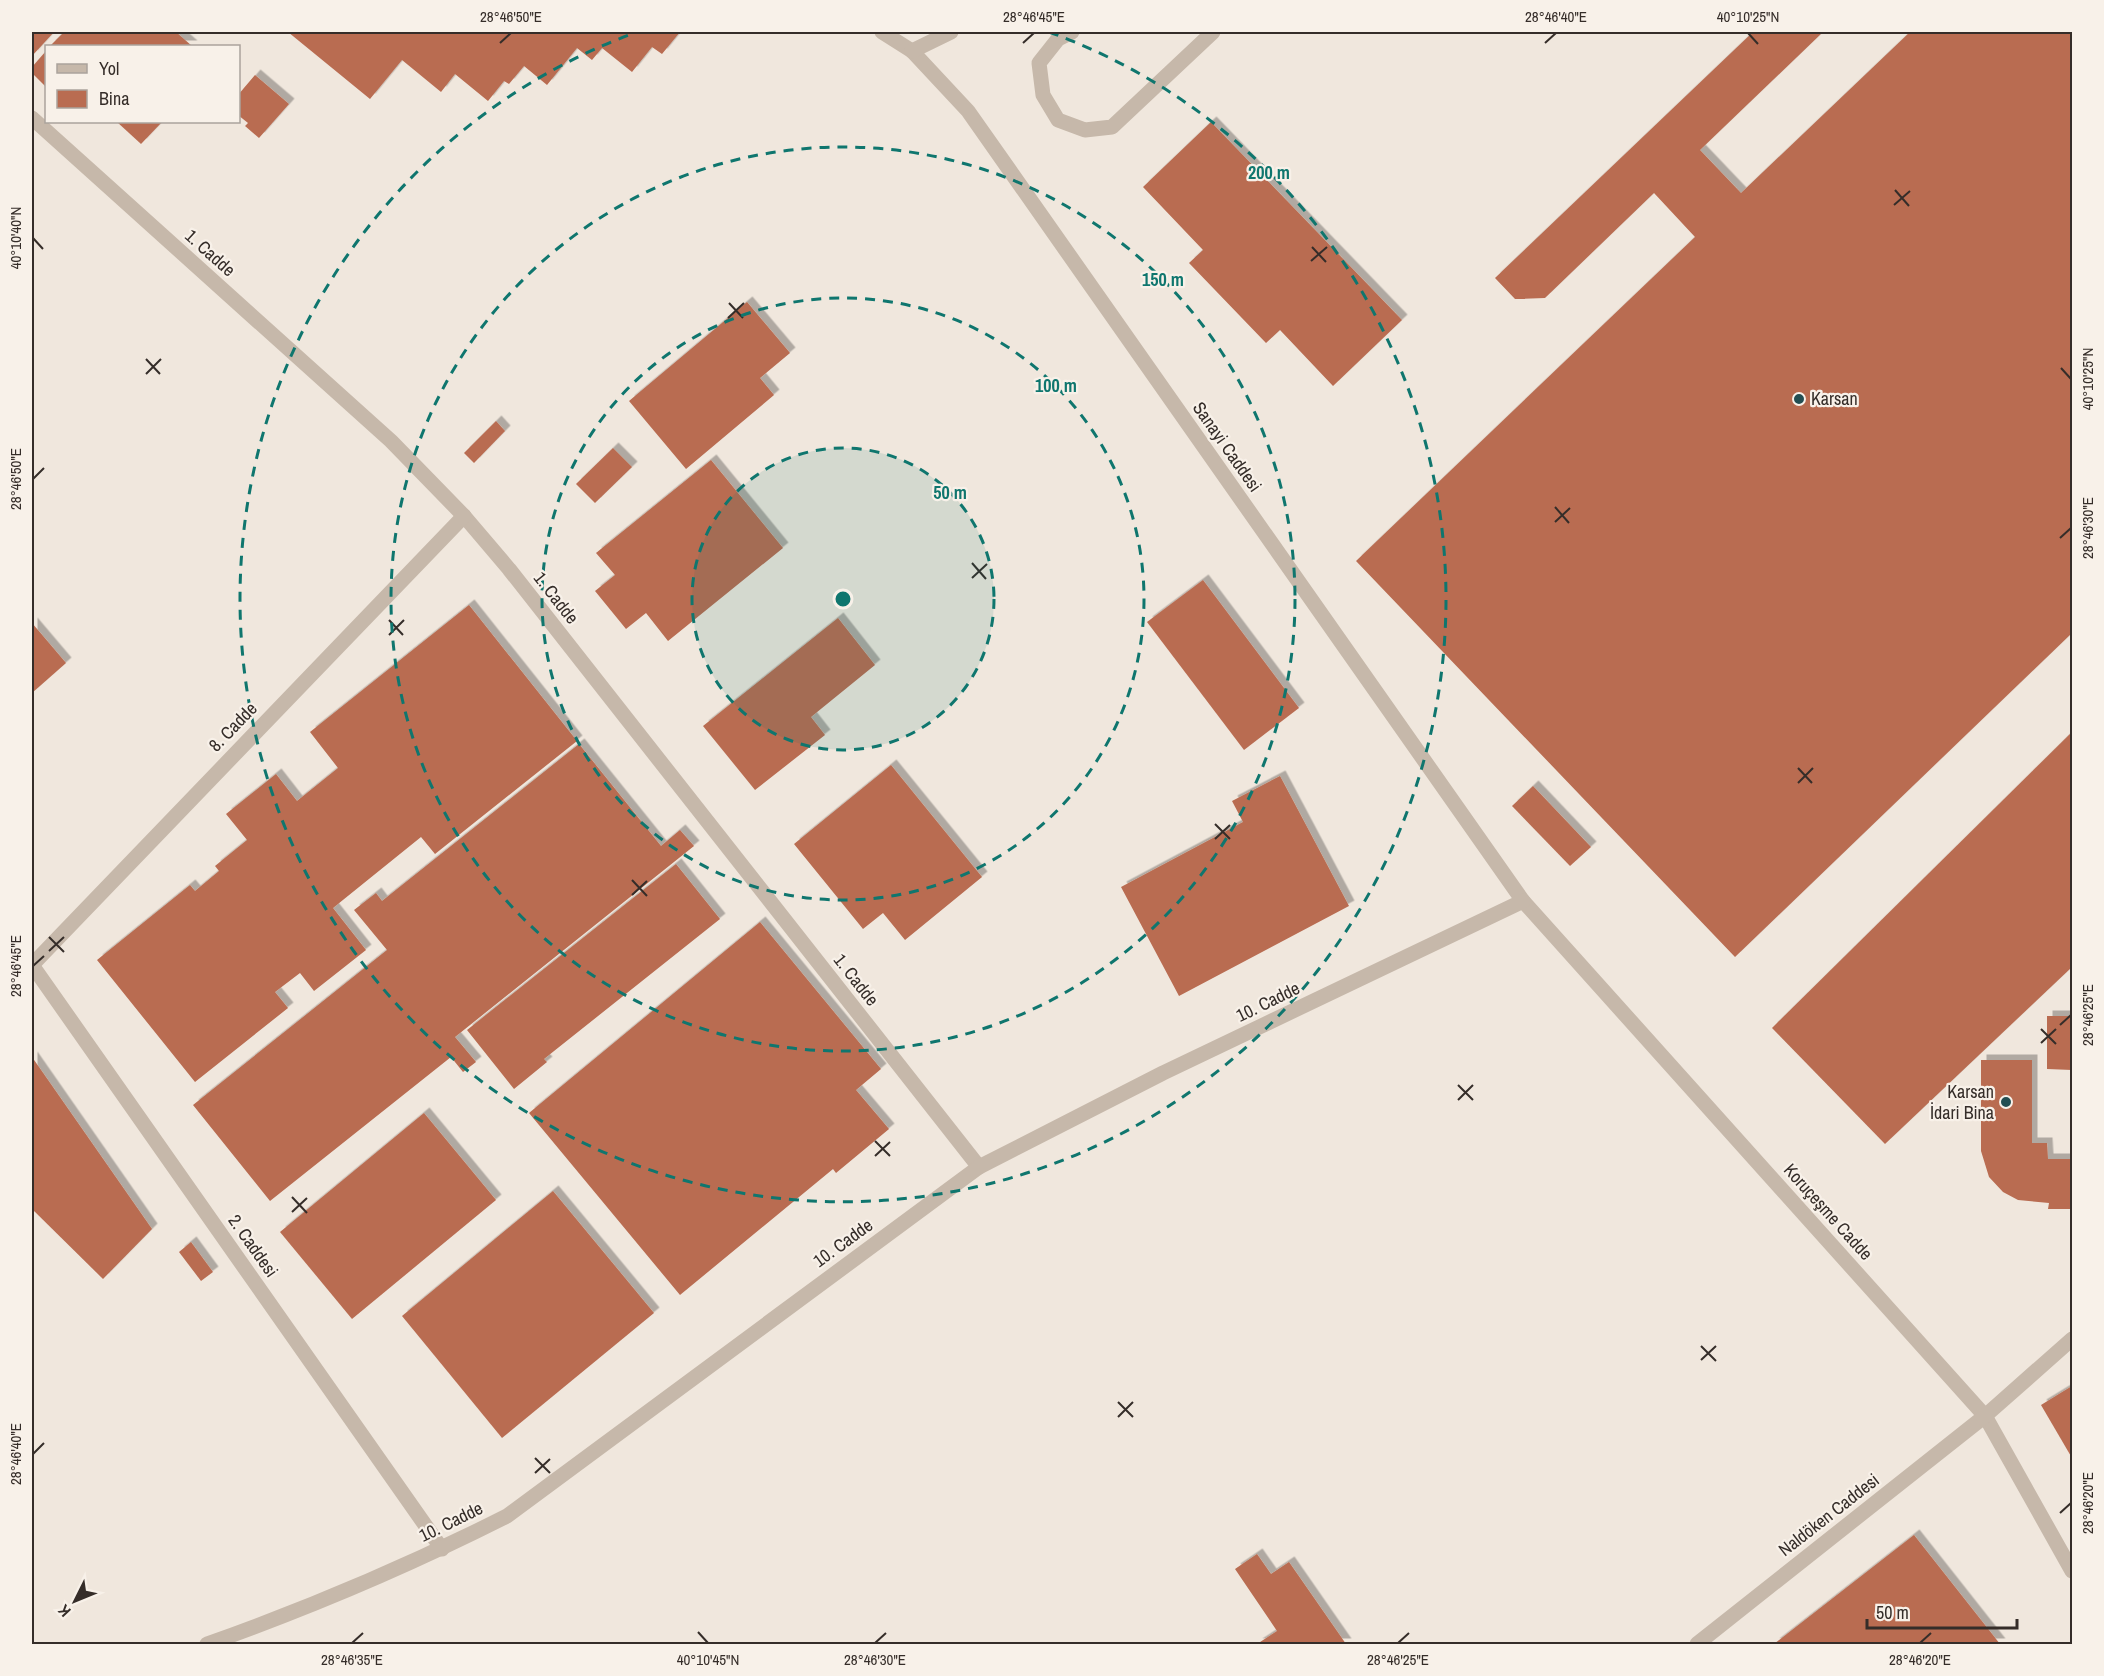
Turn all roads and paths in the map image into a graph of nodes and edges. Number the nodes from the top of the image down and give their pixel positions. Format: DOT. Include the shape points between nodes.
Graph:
graph roads {
  1 [pos="882,32"];
  2 [pos="951,32"];
  3 [pos="1071,32"];
  4 [pos="1213,32"];
  5 [pos="912,51"];
  6 [pos="32,118"];
  7 [pos="464,516"];
  8 [pos="1523,901"];
  9 [pos="32,965"];
  10 [pos="979,1167"];
  11 [pos="2073,1339"];
  12 [pos="1985,1416"];
  13 [pos="442,1549"];
  14 [pos="2073,1571"];
  15 [pos="207,1644"];
  16 [pos="1697,1644"];
  1 -- 5 [label="street, Sanayi Caddesi"];
  2 -- 5 [label="street"];
  3 -- 4 [label="street" via="1058,39 1039,63 1043,95 1058,120 1085,130 1112,128"];
  5 -- 8 [label="street, Sanayi Caddesi" via="968,111"];
  6 -- 7 [label="street, 1. Cadde" via="391,441"];
  7 -- 9 [label="street, 8. Cadde"];
  7 -- 10 [label="street, 1. Cadde"];
  8 -- 10 [label="street, 10. Cadde" via="1163,1073"];
  8 -- 12 [label="street, Koruçeşme Cadde"];
  9 -- 13 [label="street, 2. Caddesi"];
  10 -- 13 [label="street, 10. Cadde" via="507,1516"];
  11 -- 12 [label="street, Naldöken Caddesi"];
  12 -- 14 [label="street, Koruçeşme Cadde"];
  12 -- 16 [label="street, Naldöken Caddesi"];
  13 -- 15 [label="street, 10. Cadde" via="267,1623"];
}
